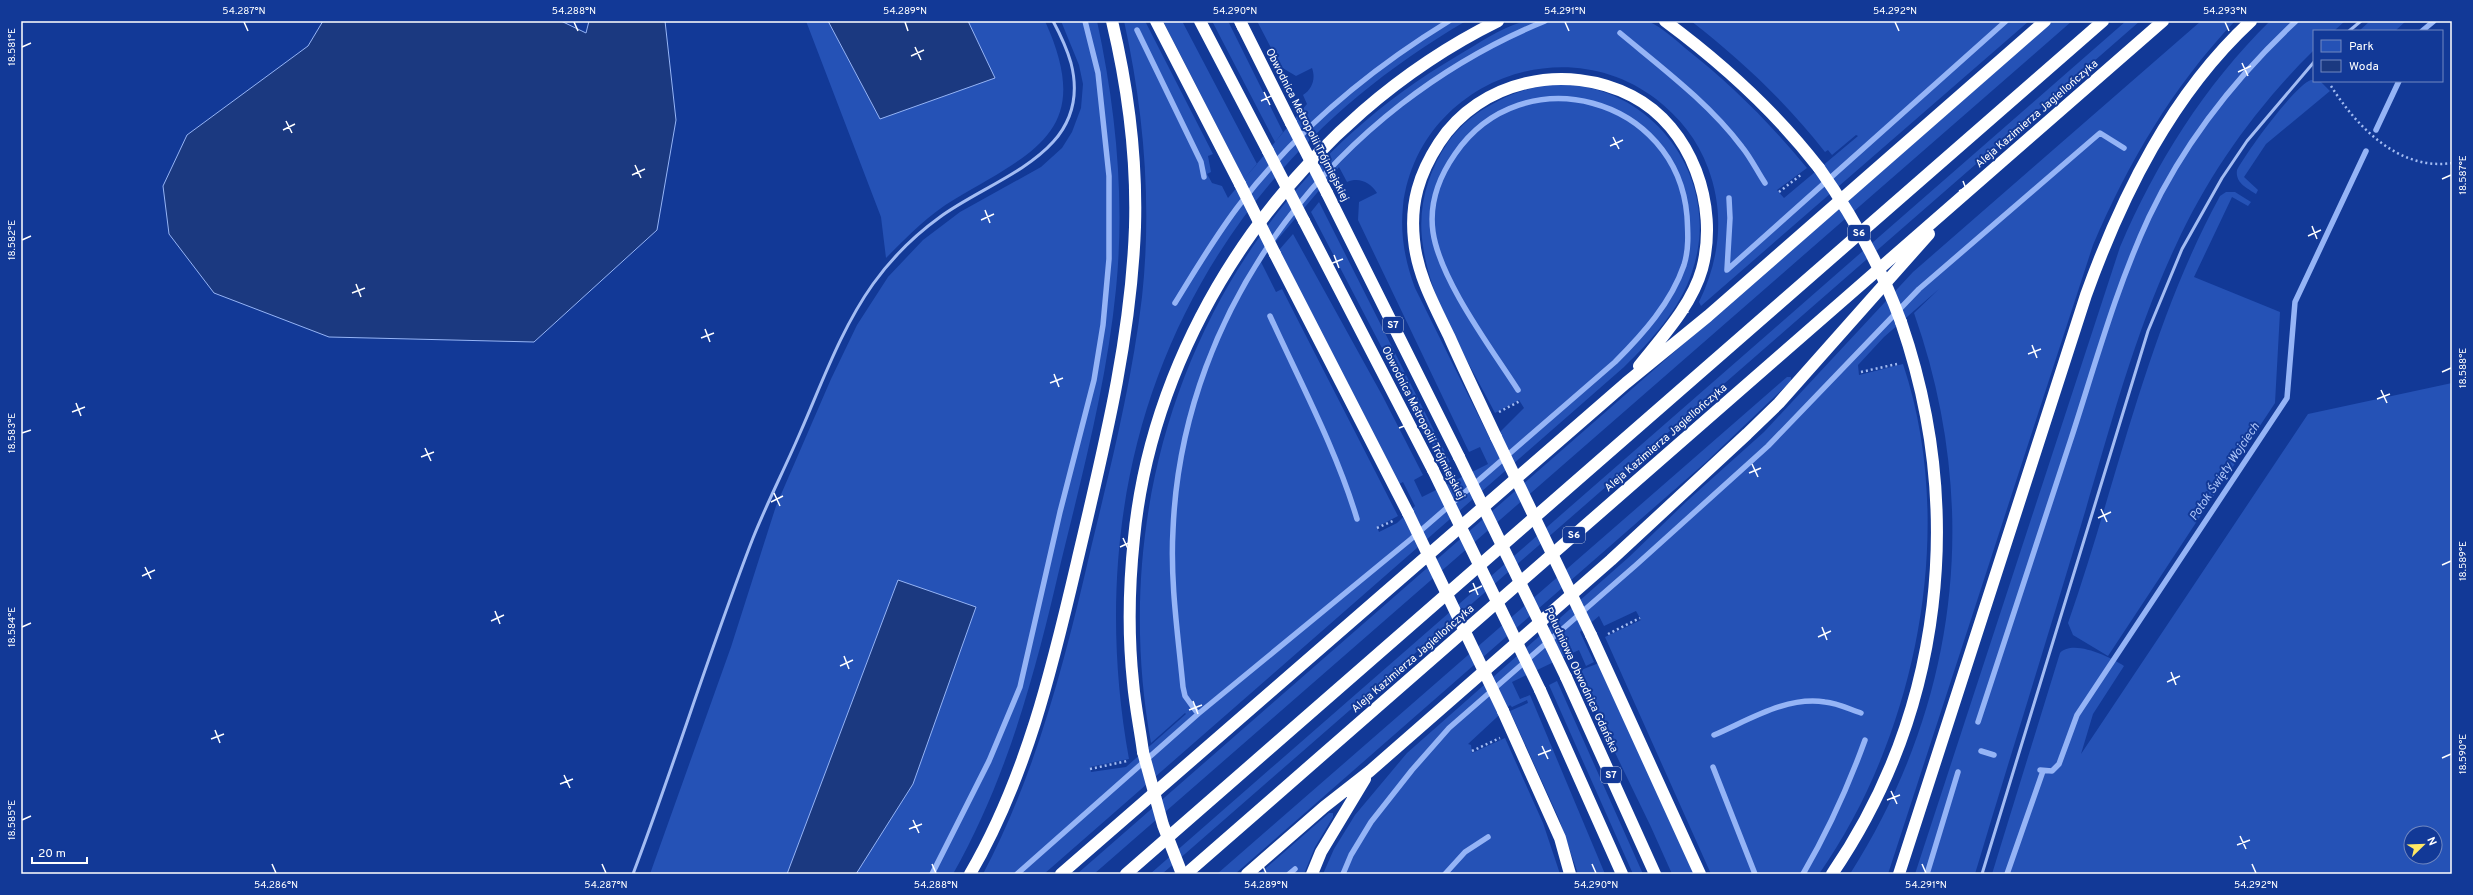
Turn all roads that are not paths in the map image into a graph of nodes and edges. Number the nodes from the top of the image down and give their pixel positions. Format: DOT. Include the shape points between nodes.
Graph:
graph roads {
  1 [pos="1054,21"];
  2 [pos="1112,21"];
  3 [pos="1156,21"];
  4 [pos="1200,21"];
  5 [pos="1240,21"];
  6 [pos="1498,21"];
  7 [pos="1665,21"];
  8 [pos="2045,21"];
  9 [pos="2103,21"];
  10 [pos="2163,21"];
  11 [pos="2251,21"];
  12 [pos="2361,21"];
  13 [pos="2350,30"];
  14 [pos="2313,63"];
  15 [pos="1963,196"];
  16 [pos="1626,383"];
  17 [pos="1512,563"];
  18 [pos="1370,771"];
  19 [pos="633,874"];
  20 [pos="970,874"];
  21 [pos="1061,874"];
  22 [pos="1126,874"];
  23 [pos="1182,874"];
  24 [pos="1186,874"];
  25 [pos="1247,874"];
  26 [pos="1312,874"];
  27 [pos="1570,874"];
  28 [pos="1622,874"];
  29 [pos="1655,874"];
  30 [pos="1700,874"];
  31 [pos="1832,874"];
  32 [pos="1899,874"];
  33 [pos="1982,874"];
  1 -- 19 [label="lane" via="1071,62 1074,93 1070,114 1054,143 1024,167 941,217 904,249 882,272 857,308 754,538"];
  2 -- 20 [label="highway" via="1123,70 1130,123 1135,200 1132,281 1123,350 1091,502 1040,705 1008,796"];
  3 -- 27 [label="highway, bridge" via="1408,513 1503,711 1560,838"];
  4 -- 28 [label="highway, Obwodnica Metropolii Trójmiejskiej, bridge" via="1489,583"];
  5 -- 17 [label="highway, Obwodnica Metropolii Trójmiejskiej / S7, bridge"];
  6 -- 23 [label="highway, bridge" via="1444,51 1392,87 1344,128 1301,170 1269,208 1218,284 1184,354 1158,422 1145,474 1134,536 1130,603 1133,682 1143,752 1164,825"];
  7 -- 31 [label="highway, bridge" via="1724,66 1760,100 1787,128 1819,168 1861,233 1886,285 1901,322 1925,406 1933,455 1938,525 1934,599 1920,677 1894,757 1862,825"];
  8 -- 16 [label="highway" via="1708,316"];
  9 -- 22 [label="highway, S6"];
  10 -- 15 [label="highway, Aleja Kazimierza Jagiellończyka / S6"];
  11 -- 32 [label="highway" via="2210,65 2168,123 2130,188 2110,230 2084,301"];
  12 -- 13 [label="lane"];
  14 -- 33 [label="lane" via="2247,141 2222,178 2182,249 2148,331"];
  15 -- 18 [label="highway" via="1779,403 1605,565"];
  15 -- 24 [label="highway, Aleja Kazimierza Jagiellończyka / S6"];
  16 -- 21 [label="highway"];
  16 -- 30 [label="highway, bridge" via="1680,313 1701,270 1708,225 1701,185 1688,152 1668,125 1633,96 1589,81 1552,78 1510,86 1479,103 1449,129 1424,166 1413,215 1414,241 1420,271"];
  17 -- 29 [label="highway, Południowa Obwodnica Gdańska / S7, bridge"];
  18 -- 25 [label="highway"];
  18 -- 26 [label="highway" via="1335,827"];
}
